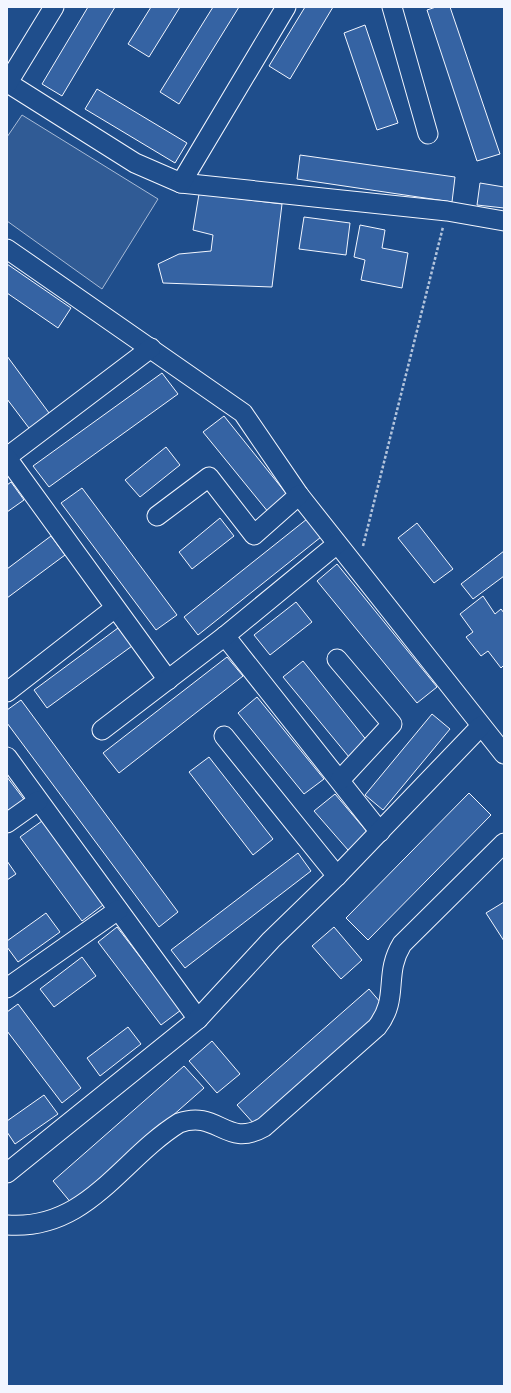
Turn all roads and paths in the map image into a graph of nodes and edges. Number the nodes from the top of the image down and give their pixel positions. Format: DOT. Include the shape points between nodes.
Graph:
graph roads {
  1 [pos="54,7"];
  2 [pos="286,7"];
  3 [pos="392,7"];
  4 [pos="7,83"];
  5 [pos="428,134"];
  6 [pos="180,183"];
  7 [pos="447,211"];
  8 [pos="504,221"];
  9 [pos="7,249"];
  10 [pos="151,348"];
  11 [pos="7,458"];
  12 [pos="299,495"];
  13 [pos="157,516"];
  14 [pos="337,544"];
  15 [pos="357,568"];
  16 [pos="114,608"];
  17 [pos="225,636"];
  18 [pos="336,659"];
  19 [pos="168,680"];
  20 [pos="7,692"];
  21 [pos="481,726"];
  22 [pos="102,730"];
  23 [pos="224,736"];
  24 [pos="504,754"];
  25 [pos="7,757"];
  26 [pos="340,780"];
  27 [pos="38,801"];
  28 [pos="7,823"];
  29 [pos="380,832"];
  30 [pos="504,843"];
  31 [pos="337,876"];
  32 [pos="118,910"];
  33 [pos="7,988"];
  34 [pos="198,1019"];
  35 [pos="7,1173"];
  36 [pos="7,1225"];
  1 -- 4 [label="street"];
  2 -- 6 [label="street"];
  3 -- 5 [label="street"];
  4 -- 6 [label="street" via="135,163"];
  6 -- 7 [label="street"];
  7 -- 8 [label="street"];
  7 -- 15 [label="path"];
  9 -- 10 [label="street"];
  10 -- 11 [label="street"];
  10 -- 12 [label="street" via="243,413"];
  11 -- 16 [label="street"];
  12 -- 13 [label="street" via="254,535 209,477"];
  12 -- 14 [label="street"];
  14 -- 15 [label="street"];
  14 -- 17 [label="street"];
  15 -- 21 [label="street"];
  16 -- 19 [label="street"];
  16 -- 20 [label="street"];
  17 -- 19 [label="street"];
  17 -- 26 [label="street"];
  18 -- 26 [label="street" via="392,724"];
  19 -- 22 [label="street"];
  21 -- 24 [label="street"];
  21 -- 29 [label="street"];
  23 -- 31 [label="street"];
  25 -- 27 [label="street"];
  26 -- 29 [label="street"];
  27 -- 28 [label="street"];
  27 -- 32 [label="street"];
  29 -- 31 [label="street"];
  30 -- 36 [label="street" via="402,944 391,970 389,1006 377,1027 264,1127 257,1132 240,1134 224,1130 204,1119 179,1123 80,1208 42,1223"];
  31 -- 34 [label="street" via="271,940"];
  32 -- 33 [label="street"];
  32 -- 34 [label="street"];
  34 -- 35 [label="street"];
}
